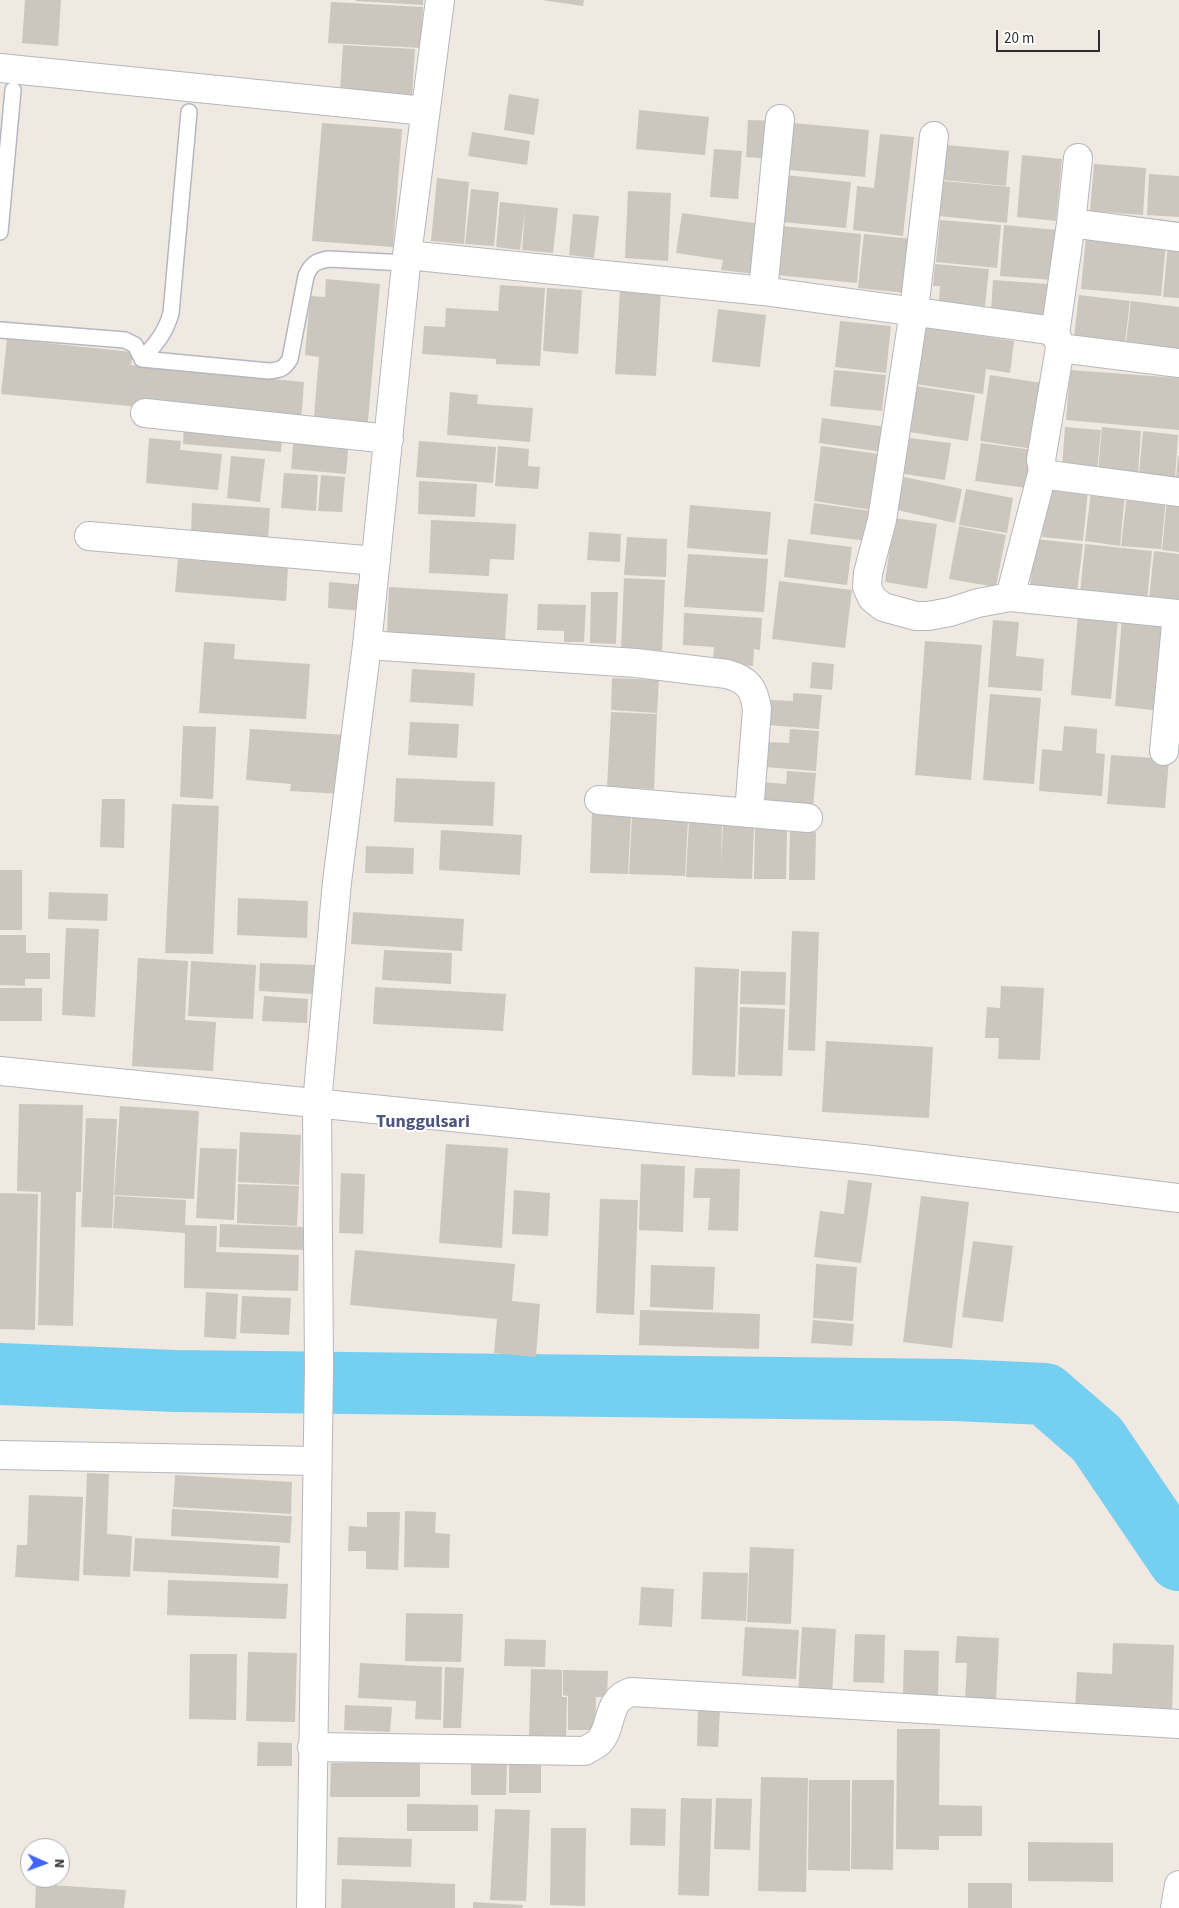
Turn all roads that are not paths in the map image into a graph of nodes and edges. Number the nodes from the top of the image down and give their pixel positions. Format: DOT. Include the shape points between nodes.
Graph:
graph roads {
  1 [pos="440,0"];
  2 [pos="7,79"];
  3 [pos="425,111"];
  4 [pos="189,112"];
  5 [pos="780,119"];
  6 [pos="934,136"];
  7 [pos="1078,158"];
  8 [pos="1071,223"];
  9 [pos="0,232"];
  10 [pos="1179,237"];
  11 [pos="407,259"];
  12 [pos="763,290"];
  13 [pos="914,311"];
  14 [pos="0,330"];
  15 [pos="1057,341"];
  16 [pos="142,359"];
  17 [pos="1179,363"];
  18 [pos="145,413"];
  19 [pos="389,439"];
  20 [pos="1043,470"];
  21 [pos="1179,492"];
  22 [pos="89,536"];
  23 [pos="376,560"];
  24 [pos="1010,597"];
  25 [pos="1178,614"];
  26 [pos="367,645"];
  27 [pos="1164,752"];
  28 [pos="600,800"];
  29 [pos="749,813"];
  30 [pos="808,818"];
  31 [pos="0,1071"];
  32 [pos="317,1103"];
  33 [pos="1179,1198"];
  34 [pos="0,1455"];
  35 [pos="317,1461"];
  36 [pos="1179,1724"];
  37 [pos="312,1747"];
  38 [pos="1179,1885"];
  39 [pos="311,1908"];
  40 [pos="1175,1908"];
  1 -- 3 [label="street"];
  2 -- 3 [label="street"];
  2 -- 9 [label="lane"];
  3 -- 11 [label="street"];
  4 -- 16 [label="lane" via="171,313 160,339"];
  5 -- 12 [label="street"];
  6 -- 13 [label="street"];
  7 -- 8 [label="street"];
  8 -- 10 [label="street"];
  8 -- 15 [label="street"];
  11 -- 12 [label="street"];
  11 -- 16 [label="lane" via="329,259 318,260 310,267 290,359 285,368 269,371"];
  11 -- 19 [label="street"];
  12 -- 13 [label="street"];
  13 -- 15 [label="street" via="1048,330"];
  13 -- 24 [label="street" via="882,520 867,587 872,598 883,607 916,616 950,612"];
  14 -- 16 [label="lane" via="125,340 135,346"];
  15 -- 17 [label="street"];
  15 -- 20 [label="street" via="1041,460"];
  18 -- 19 [label="street"];
  19 -- 23 [label="street"];
  20 -- 21 [label="street" via="1049,475"];
  20 -- 24 [label="street"];
  22 -- 23 [label="street"];
  23 -- 26 [label="street"];
  24 -- 25 [label="street"];
  25 -- 27 [label="street"];
  26 -- 29 [label="street" via="636,663 740,677 752,689 757,709"];
  26 -- 32 [label="street" via="337,882"];
  28 -- 29 [label="street"];
  29 -- 30 [label="street"];
  31 -- 32 [label="street"];
  32 -- 33 [label="street" via="863,1159"];
  32 -- 35 [label="street"];
  34 -- 35 [label="street"];
  35 -- 37 [label="street"];
  36 -- 37 [label="street" via="631,1692 617,1701 598,1743 584,1751"];
  37 -- 39 [label="street"];
  38 -- 40 [label="street"];
}
